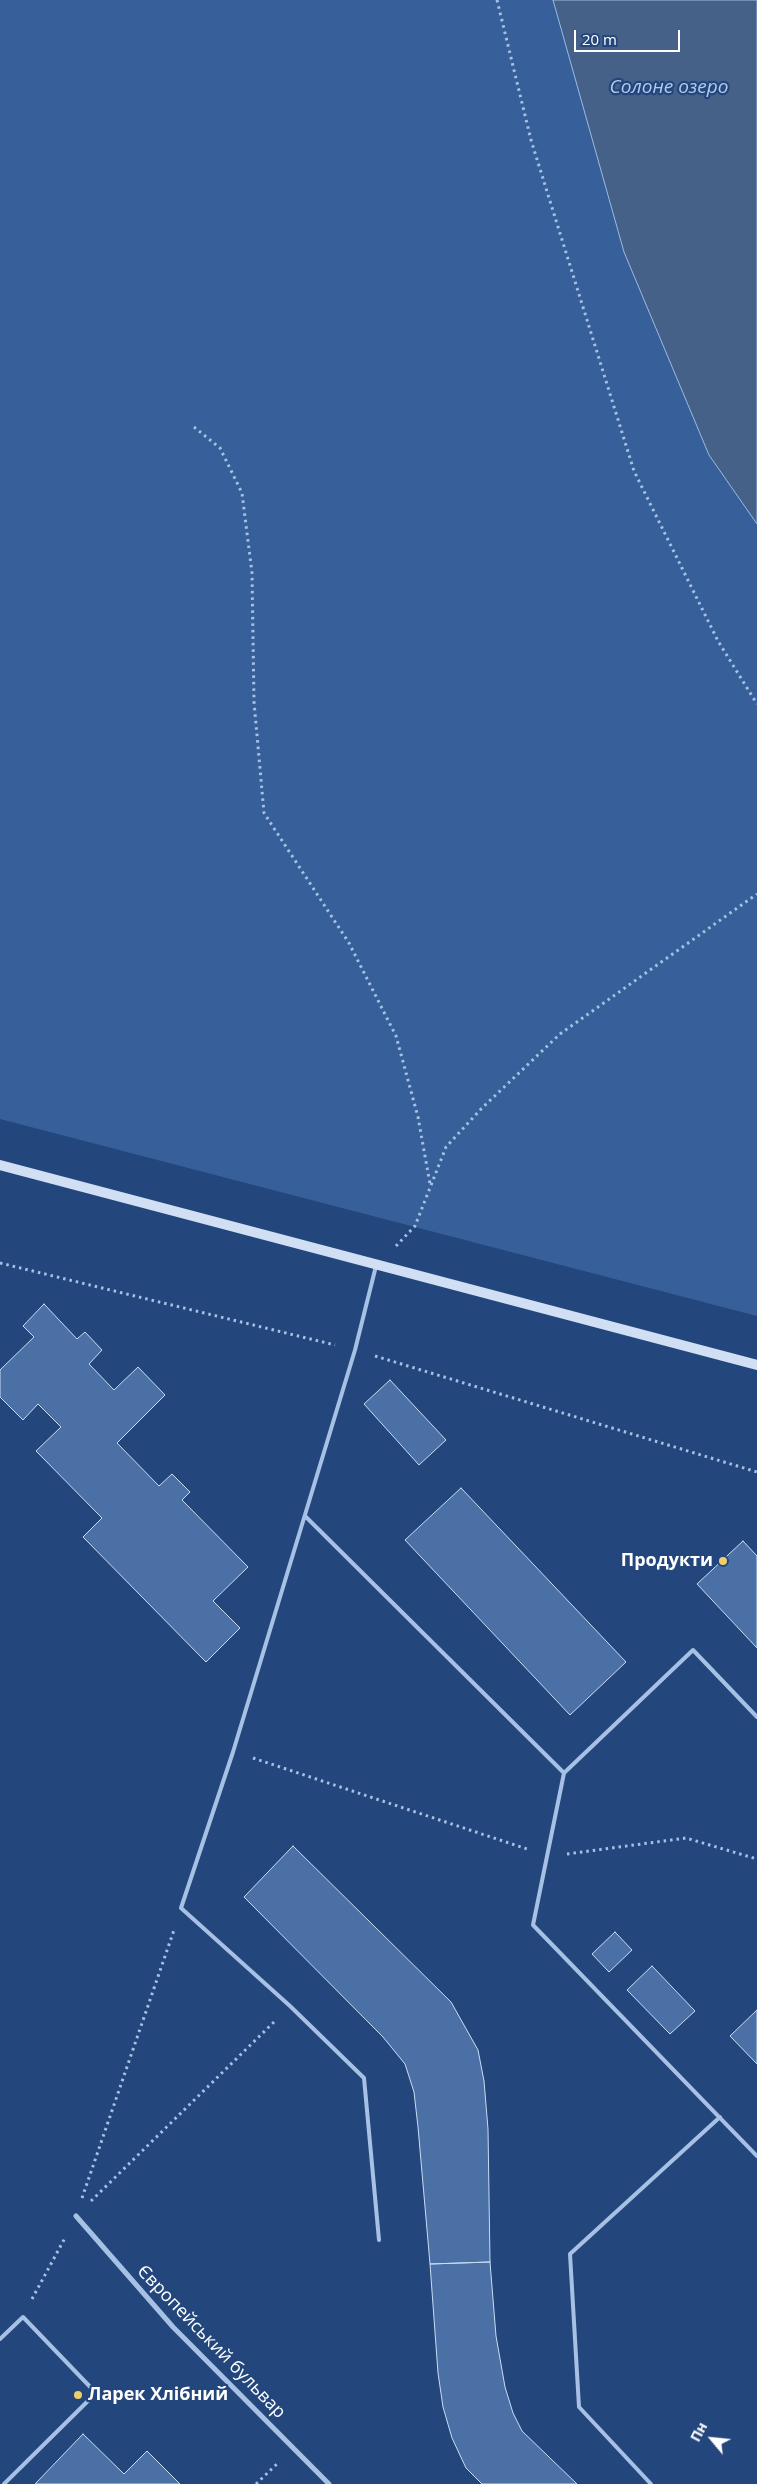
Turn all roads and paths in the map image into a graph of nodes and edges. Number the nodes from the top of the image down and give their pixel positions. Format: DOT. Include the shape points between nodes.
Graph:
graph roads {
  1 [pos="497,0"];
  2 [pos="194,427"];
  3 [pos="757,704"];
  4 [pos="757,894"];
  5 [pos="0,1165"];
  6 [pos="430,1184"];
  7 [pos="0,1263"];
  8 [pos="376,1266"];
  9 [pos="355,1350"];
  10 [pos="757,1365"];
  11 [pos="757,1472"];
  12 [pos="305,1516"];
  13 [pos="757,1717"];
  14 [pos="233,1752"];
  15 [pos="564,1773"];
  16 [pos="547,1856"];
  17 [pos="757,1859"];
  18 [pos="181,1908"];
  19 [pos="290,2006"];
  20 [pos="720,2117"];
  21 [pos="757,2156"];
  22 [pos="76,2216"];
  23 [pos="379,2240"];
  24 [pos="23,2317"];
  25 [pos="0,2339"];
  26 [pos="294,2448"];
  27 [pos="4,2484"];
  28 [pos="256,2484"];
  29 [pos="330,2484"];
  30 [pos="651,2484"];
  1 -- 3 [label="path" via="530,140 634,471 718,641"];
  2 -- 6 [label="path" via="220,448 242,493 252,573 254,702 264,814 349,943 396,1036 418,1118"];
  4 -- 6 [label="path" via="560,1034 480,1109 446,1147"];
  5 -- 8 [label="street"];
  6 -- 8 [label="path" via="414,1226"];
  7 -- 9 [label="path"];
  8 -- 9 [label="lane"];
  8 -- 10 [label="street"];
  9 -- 11 [label="path"];
  9 -- 12 [label="lane"];
  12 -- 14 [label="lane"];
  12 -- 15 [label="lane"];
  13 -- 15 [label="lane" via="693,1650"];
  14 -- 16 [label="path"];
  14 -- 18 [label="lane"];
  15 -- 16 [label="lane"];
  16 -- 17 [label="path" via="686,1838"];
  16 -- 20 [label="lane" via="533,1925"];
  18 -- 19 [label="lane"];
  18 -- 22 [label="path"];
  19 -- 22 [label="path"];
  19 -- 23 [label="lane" via="364,2078"];
  20 -- 21 [label="lane"];
  20 -- 30 [label="lane" via="570,2254 579,2407"];
  22 -- 24 [label="path"];
  22 -- 26 [label="street, Європейський бульвар" via="173,2327"];
  24 -- 25 [label="lane"];
  24 -- 27 [label="lane" via="96,2393"];
  26 -- 28 [label="path"];
  26 -- 29 [label="street, Європейський бульвар"];
}
